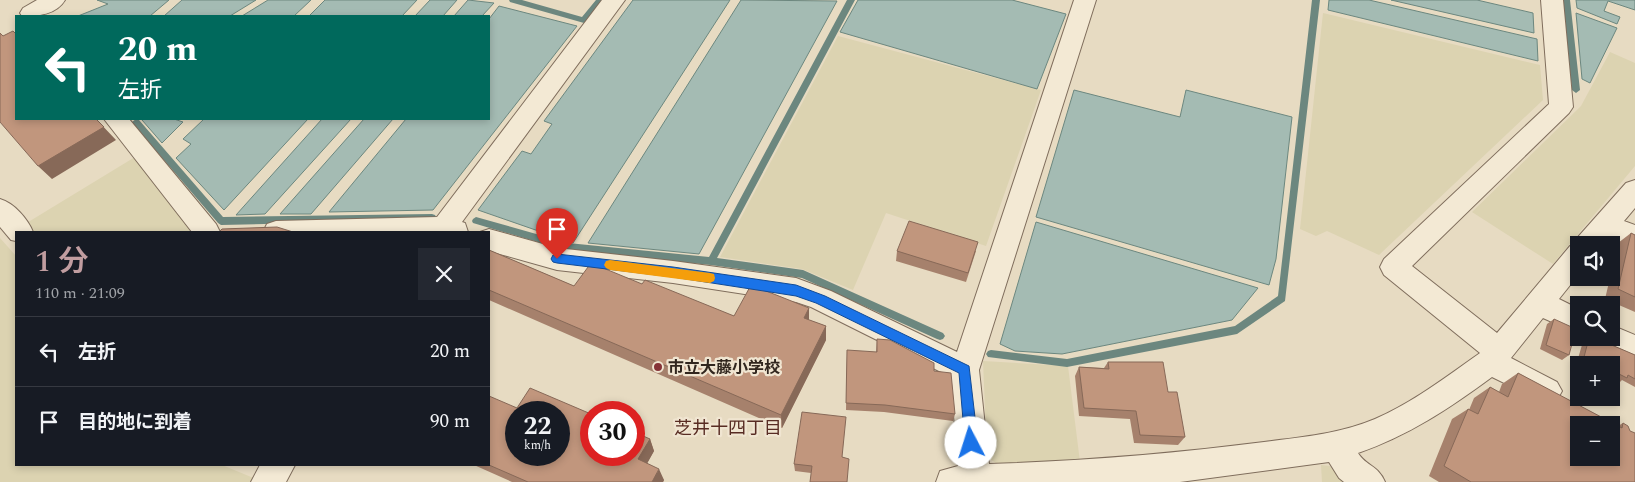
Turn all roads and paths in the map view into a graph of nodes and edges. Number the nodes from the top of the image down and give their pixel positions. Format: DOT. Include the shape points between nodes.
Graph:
graph roads {
  1 [pos="54,0"];
  2 [pos="614,0"];
  3 [pos="1085,0"];
  4 [pos="1552,0"];
  5 [pos="30,10"];
  6 [pos="117,120"];
  7 [pos="1635,190"];
  8 [pos="0,209"];
  9 [pos="1605,224"];
  10 [pos="19,231"];
  11 [pos="206,231"];
  12 [pos="448,231"];
  13 [pos="1595,236"];
  14 [pos="1635,237"];
  15 [pos="490,240"];
  16 [pos="1570,265"];
  17 [pos="1538,302"];
  18 [pos="1570,318"];
  19 [pos="1620,341"];
  20 [pos="1635,348"];
  21 [pos="1495,357"];
  22 [pos="964,370"];
  23 [pos="1567,401"];
  24 [pos="1337,446"];
  25 [pos="279,466"];
  26 [pos="963,481"];
  27 [pos="266,482"];
  28 [pos="1370,482"];
  1 -- 5 [label="street"];
  2 -- 12 [label="street"];
  3 -- 22 [label="street"];
  4 -- 21 [label="street" via="1561,107 1393,267"];
  6 -- 11 [label="street"];
  7 -- 9 [label="street"];
  8 -- 10 [label="street"];
  9 -- 13 [label="street"];
  9 -- 14 [label="street"];
  15 -- 22 [label="street" via="557,259 796,290 821,299"];
  16 -- 17 [label="street"];
  17 -- 18 [label="street"];
  17 -- 21 [label="street"];
  19 -- 20 [label="street"];
  21 -- 23 [label="street"];
  21 -- 24 [label="street" via="1439,399 1382,431"];
  22 -- 26 [label="street"];
  24 -- 26 [label="street" via="1195,466"];
  24 -- 28 [label="street" via="1350,468"];
  25 -- 27 [label="street"];
}
